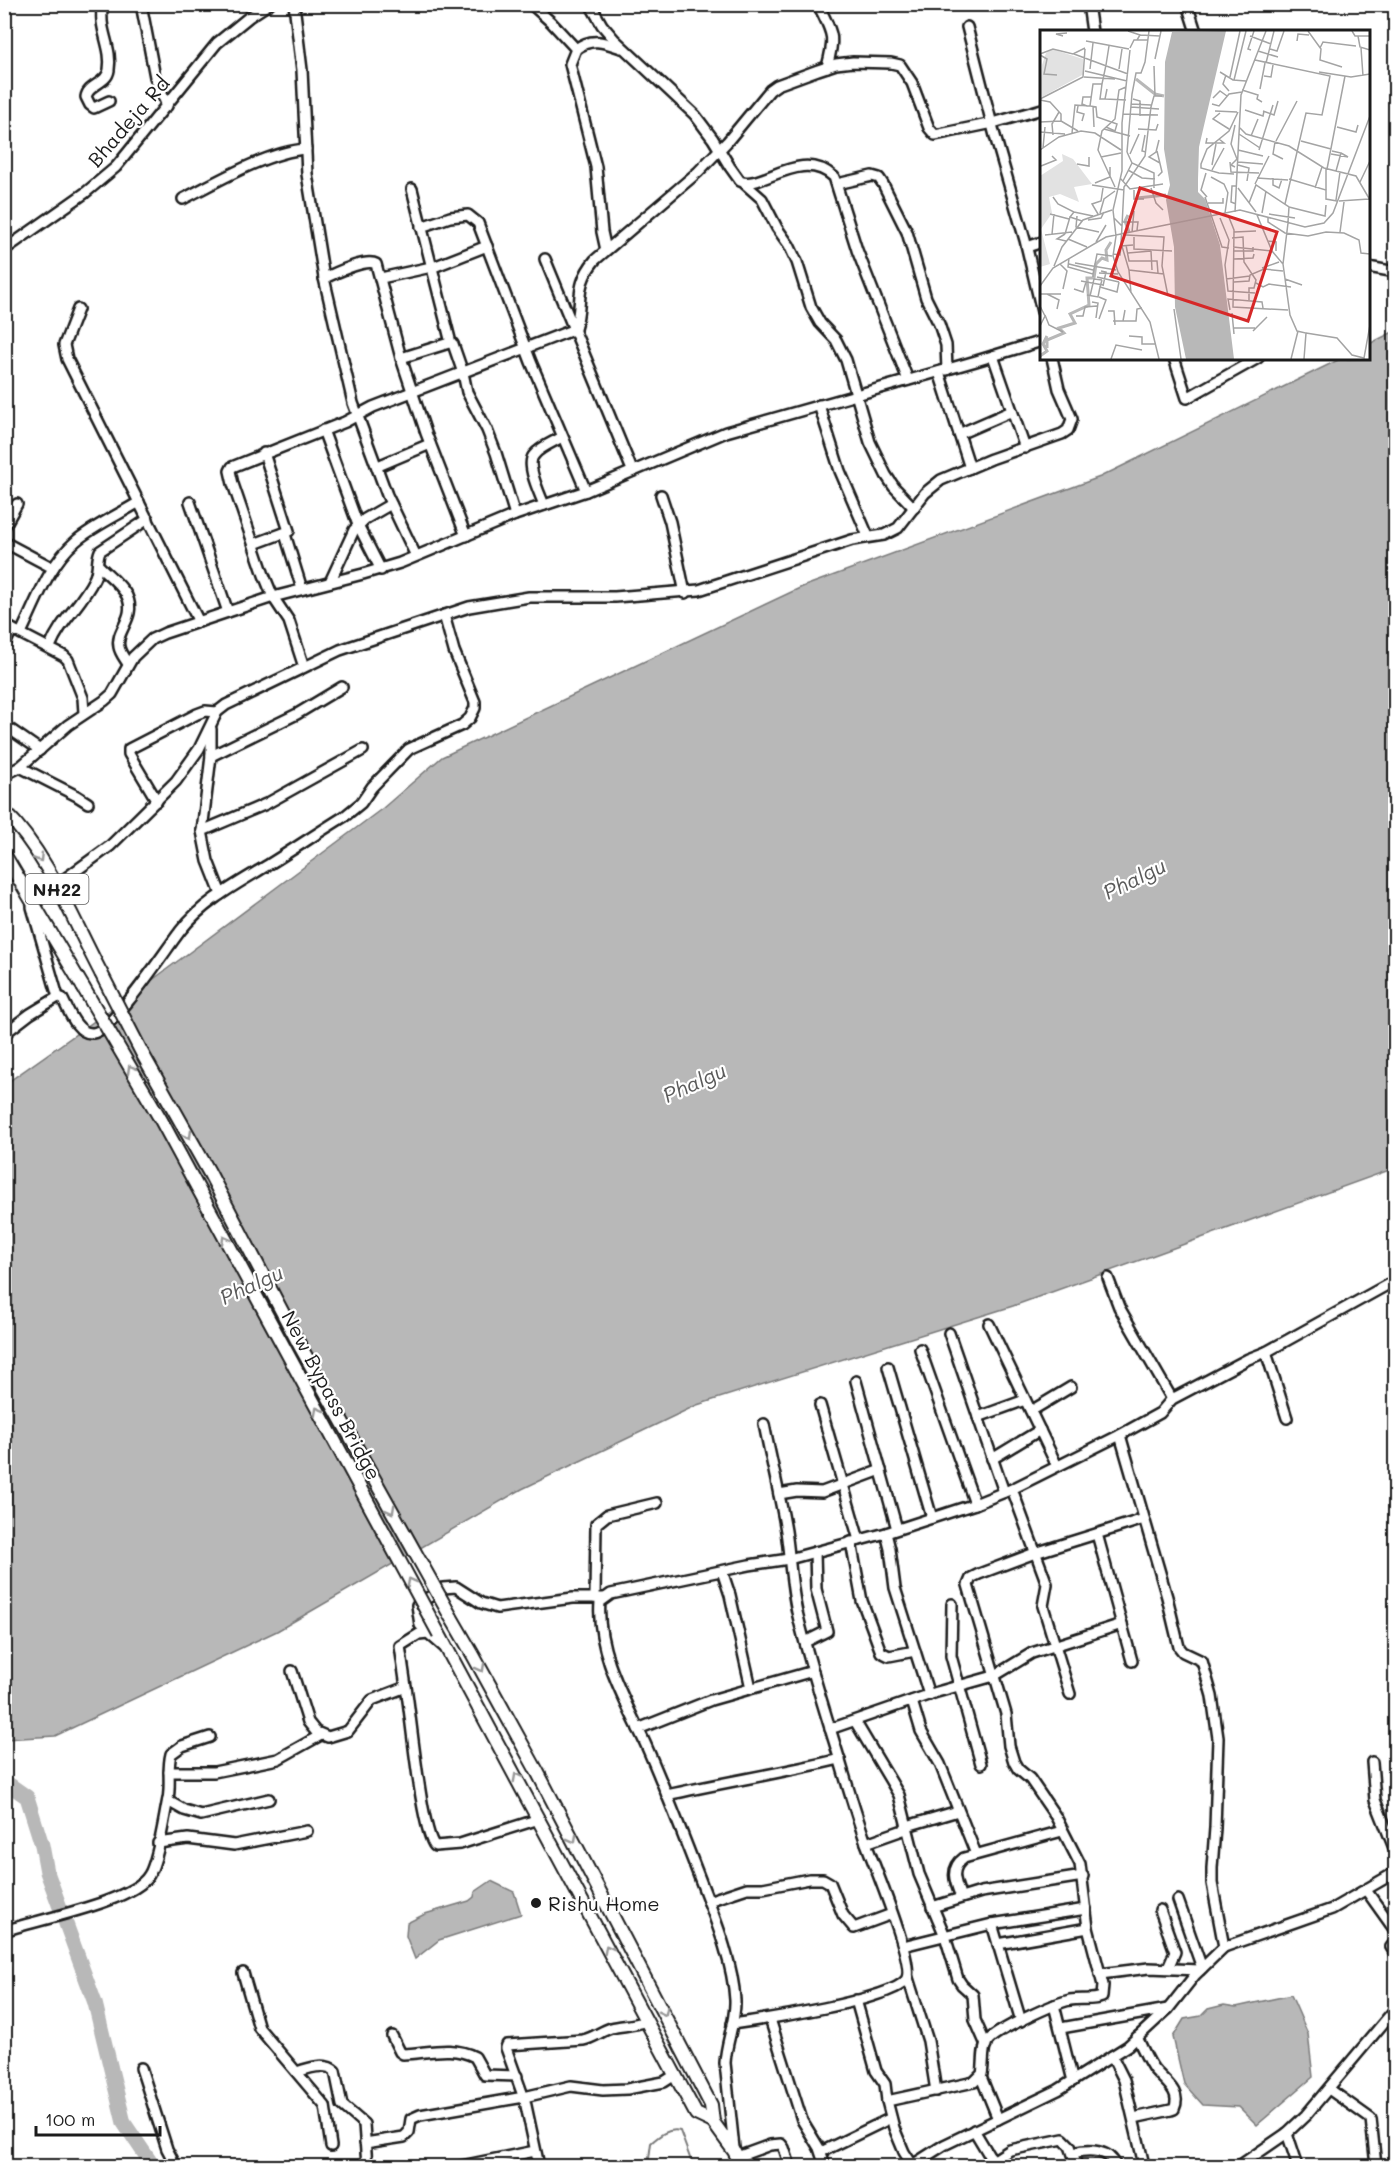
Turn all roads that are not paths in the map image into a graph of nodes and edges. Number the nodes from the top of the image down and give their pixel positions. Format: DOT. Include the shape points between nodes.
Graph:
graph roads {
  1 [pos="103,4"];
  2 [pos="141,4"];
  3 [pos="269,4"];
  4 [pos="294,4"];
  5 [pos="531,4"];
  6 [pos="590,4"];
  7 [pos="818,4"];
  8 [pos="1088,4"];
  9 [pos="1187,4"];
  10 [pos="968,27"];
  11 [pos="1092,30"];
  12 [pos="1195,30"];
  13 [pos="576,49"];
  14 [pos="624,49"];
  15 [pos="827,67"];
  16 [pos="108,101"];
  17 [pos="167,106"];
  18 [pos="1040,109"];
  19 [pos="993,123"];
  20 [pos="306,149"];
  21 [pos="720,150"];
  22 [pos="745,184"];
  23 [pos="837,184"];
  24 [pos="411,189"];
  25 [pos="183,198"];
  26 [pos="421,227"];
  27 [pos="1040,242"];
  28 [pos="487,246"];
  29 [pos="1027,247"];
  30 [pos="4,250"];
  31 [pos="606,250"];
  32 [pos="545,258"];
  33 [pos="430,267"];
  34 [pos="1370,267"];
  35 [pos="1395,272"];
  36 [pos="324,278"];
  37 [pos="381,278"];
  38 [pos="1040,307"];
  39 [pos="78,309"];
  40 [pos="575,329"];
  41 [pos="1040,340"];
  42 [pos="452,343"];
  43 [pos="526,349"];
  44 [pos="993,356"];
  45 [pos="401,358"];
  46 [pos="1052,360"];
  47 [pos="1175,360"];
  48 [pos="1254,360"];
  49 [pos="943,371"];
  50 [pos="463,373"];
  51 [pos="908,380"];
  52 [pos="412,392"];
  53 [pos="855,395"];
  54 [pos="819,405"];
  55 [pos="1012,411"];
  56 [pos="358,416"];
  57 [pos="323,430"];
  58 [pos="959,434"];
  59 [pos="562,437"];
  60 [pos="430,444"];
  61 [pos="1024,448"];
  62 [pos="264,453"];
  63 [pos="378,466"];
  64 [pos="970,468"];
  65 [pos="632,470"];
  66 [pos="586,491"];
  67 [pos="661,495"];
  68 [pos="139,502"];
  69 [pos="190,502"];
  70 [pos="17,504"];
  71 [pos="392,504"];
  72 [pos="544,505"];
  73 [pos="914,508"];
  74 [pos="514,515"];
  75 [pos="148,519"];
  76 [pos="358,525"];
  77 [pos="4,527"];
  78 [pos="285,534"];
  79 [pos="466,536"];
  80 [pos="868,536"];
  81 [pos="4,542"];
  82 [pos="254,544"];
  83 [pos="416,556"];
  84 [pos="98,565"];
  85 [pos="53,568"];
  86 [pos="381,570"];
  87 [pos="330,582"];
  88 [pos="302,589"];
  89 [pos="684,593"];
  90 [pos="273,597"];
  91 [pos="228,612"];
  92 [pos="444,615"];
  93 [pos="200,621"];
  94 [pos="12,629"];
  95 [pos="4,647"];
  96 [pos="50,647"];
  97 [pos="128,664"];
  98 [pos="304,667"];
  99 [pos="342,687"];
  100 [pos="84,713"];
  101 [pos="214,716"];
  102 [pos="4,725"];
  103 [pos="40,750"];
  104 [pos="363,750"];
  105 [pos="211,756"];
  106 [pos="20,767"];
  107 [pos="4,776"];
  108 [pos="157,801"];
  109 [pos="88,803"];
  110 [pos="4,811"];
  111 [pos="202,831"];
  112 [pos="4,854"];
  113 [pos="55,886"];
  114 [pos="221,894"];
  115 [pos="29,897"];
  116 [pos="58,997"];
  117 [pos="4,1034"];
  118 [pos="1108,1278"];
  119 [pos="1395,1280"];
  120 [pos="989,1324"];
  121 [pos="949,1334"];
  122 [pos="920,1349"];
  123 [pos="1266,1352"];
  124 [pos="888,1367"];
  125 [pos="856,1382"];
  126 [pos="1071,1387"];
  127 [pos="1172,1399"];
  128 [pos="1025,1400"];
  129 [pos="820,1405"];
  130 [pos="1031,1411"];
  131 [pos="978,1417"];
  132 [pos="1287,1418"];
  133 [pos="764,1424"];
  134 [pos="1040,1430"];
  135 [pos="1120,1435"];
  136 [pos="992,1459"];
  137 [pos="1057,1467"];
  138 [pos="881,1470"];
  139 [pos="843,1483"];
  140 [pos="1008,1490"];
  141 [pos="779,1494"];
  142 [pos="657,1503"];
  143 [pos="975,1504"];
  144 [pos="932,1518"];
  145 [pos="1144,1519"];
  146 [pos="897,1529"];
  147 [pos="886,1533"];
  148 [pos="1097,1534"];
  149 [pos="855,1541"];
  150 [pos="815,1552"];
  151 [pos="1035,1553"];
  152 [pos="789,1559"];
  153 [pos="722,1571"];
  154 [pos="599,1598"];
  155 [pos="952,1605"];
  156 [pos="1122,1624"];
  157 [pos="434,1634"];
  158 [pos="805,1642"];
  159 [pos="1056,1645"];
  160 [pos="915,1651"];
  161 [pos="1132,1661"];
  162 [pos="292,1671"];
  163 [pos="813,1671"];
  164 [pos="994,1676"];
  165 [pos="960,1685"];
  166 [pos="406,1687"];
  167 [pos="751,1688"];
  168 [pos="1070,1694"];
  169 [pos="929,1695"];
  170 [pos="912,1701"];
  171 [pos="855,1721"];
  172 [pos="639,1729"];
  173 [pos="830,1730"];
  174 [pos="321,1735"];
  175 [pos="210,1737"];
  176 [pos="840,1759"];
  177 [pos="1372,1762"];
  178 [pos="981,1764"];
  179 [pos="169,1772"];
  180 [pos="667,1795"];
  181 [pos="269,1799"];
  182 [pos="168,1801"];
  183 [pos="958,1811"];
  184 [pos="539,1819"];
  185 [pos="907,1826"];
  186 [pos="307,1831"];
  187 [pos="1062,1831"];
  188 [pos="158,1843"];
  189 [pos="866,1843"];
  190 [pos="1395,1853"];
  191 [pos="976,1854"];
  192 [pos="1395,1872"];
  193 [pos="1083,1876"];
  194 [pos="1366,1890"];
  195 [pos="961,1897"];
  196 [pos="1178,1900"];
  197 [pos="708,1901"];
  198 [pos="932,1907"];
  199 [pos="1086,1909"];
  200 [pos="1160,1910"];
  201 [pos="892,1914"];
  202 [pos="992,1924"];
  203 [pos="1088,1928"];
  204 [pos="4,1931"];
  205 [pos="1395,1932"];
  206 [pos="945,1936"];
  207 [pos="1395,1941"];
  208 [pos="998,1944"];
  209 [pos="903,1946"];
  210 [pos="1224,1947"];
  211 [pos="1395,1955"];
  212 [pos="1168,1968"];
  213 [pos="1201,1969"];
  214 [pos="4,1970"];
  215 [pos="243,1973"];
  216 [pos="1100,1974"];
  217 [pos="908,1978"];
  218 [pos="4,1979"];
  219 [pos="856,2000"];
  220 [pos="1054,2005"];
  221 [pos="1169,2008"];
  222 [pos="1395,2008"];
  223 [pos="770,2019"];
  224 [pos="646,2021"];
  225 [pos="1021,2021"];
  226 [pos="732,2024"];
  227 [pos="1061,2028"];
  228 [pos="392,2036"];
  229 [pos="1137,2037"];
  230 [pos="986,2044"];
  231 [pos="1112,2055"];
  232 [pos="141,2068"];
  233 [pos="297,2072"];
  234 [pos="675,2075"];
  235 [pos="517,2076"];
  236 [pos="981,2077"];
  237 [pos="1073,2081"];
  238 [pos="1329,2089"];
  239 [pos="936,2091"];
  240 [pos="524,2097"];
  241 [pos="887,2101"];
  242 [pos="891,2118"];
  243 [pos="1134,2118"];
  244 [pos="998,2119"];
  245 [pos="713,2122"];
  246 [pos="974,2130"];
  247 [pos="1287,2133"];
  248 [pos="365,2143"];
  249 [pos="331,2146"];
  250 [pos="535,2151"];
  251 [pos="821,2152"];
  252 [pos="1073,2153"];
  253 [pos="738,2158"];
  254 [pos="997,2163"];
  255 [pos="1144,2165"];
  256 [pos="176,2166"];
  257 [pos="367,2166"];
  258 [pos="461,2166"];
  259 [pos="539,2166"];
  260 [pos="790,2166"];
  261 [pos="825,2166"];
  262 [pos="912,2166"];
  263 [pos="985,2166"];
  264 [pos="1077,2166"];
  265 [pos="1116,2166"];
  266 [pos="1239,2166"];
  267 [pos="1298,2166"];
  268 [pos="1376,2166"];
  1 -- 16 [label="street" via="101,25 110,68 104,80 89,90 86,97 94,108"];
  2 -- 17 [label="street" via="155,77"];
  3 -- 17 [label="street, Bhadeja Rd" via="223,38"];
  4 -- 20 [label="street"];
  5 -- 13 [label="street"];
  6 -- 14 [label="street" via="602,26"];
  7 -- 15 [label="street" via="834,41"];
  8 -- 11 [label="street"];
  9 -- 12 [label="street"];
  10 -- 19 [label="street"];
  13 -- 14 [label="street" via="595,41"];
  13 -- 31 [label="street" via="571,69 596,167"];
  14 -- 21 [label="street" via="695,115"];
  15 -- 19 [label="street" via="853,62 900,65 935,135"];
  15 -- 21 [label="street" via="770,90"];
  17 -- 30 [label="street, Bhadeja Rd" via="110,173"];
  18 -- 19 [label="street"];
  19 -- 29 [label="street"];
  20 -- 25 [label="street" via="273,157"];
  20 -- 36 [label="street"];
  21 -- 22 [label="street" via="736,177"];
  21 -- 31 [label="street"];
  22 -- 23 [label="street" via="786,168 803,167 827,172"];
  22 -- 53 [label="street" via="762,199 789,245 811,307 841,348"];
  23 -- 49 [label="street" via="872,176 883,183 907,232 926,298 946,345"];
  23 -- 51 [label="street" via="857,250"];
  24 -- 26 [label="street"];
  26 -- 28 [label="street" via="468,215 477,223"];
  26 -- 33 [label="street"];
  27 -- 29 [label="street"];
  28 -- 33 [label="street"];
  28 -- 43 [label="street"];
  29 -- 38 [label="street"];
  31 -- 40 [label="street" via="583,279"];
  32 -- 40 [label="street"];
  33 -- 37 [label="street"];
  33 -- 42 [label="street"];
  34 -- 35 [label="street"];
  36 -- 37 [label="street" via="372,262"];
  36 -- 56 [label="street"];
  37 -- 45 [label="street"];
  39 -- 68 [label="street" via="64,345 65,354"];
  40 -- 43 [label="street"];
  40 -- 65 [label="street"];
  41 -- 44 [label="street"];
  42 -- 45 [label="street"];
  42 -- 50 [label="street"];
  43 -- 50 [label="street"];
  43 -- 59 [label="street"];
  44 -- 49 [label="street"];
  44 -- 55 [label="street"];
  45 -- 52 [label="street"];
  46 -- 61 [label="street" via="1059,389 1070,411 1070,425 1062,434"];
  47 -- 48 [label="street" via="1187,398"];
  49 -- 51 [label="street"];
  49 -- 58 [label="street"];
  50 -- 52 [label="street"];
  50 -- 74 [label="street" via="467,392 496,453"];
  51 -- 53 [label="street"];
  52 -- 56 [label="street"];
  52 -- 60 [label="street"];
  53 -- 54 [label="street"];
  53 -- 73 [label="street" via="886,476"];
  54 -- 65 [label="street" via="726,432"];
  54 -- 80 [label="street" via="837,462"];
  55 -- 58 [label="street"];
  55 -- 61 [label="street"];
  56 -- 57 [label="street"];
  56 -- 63 [label="street"];
  57 -- 62 [label="street"];
  57 -- 76 [label="street"];
  58 -- 64 [label="street"];
  59 -- 66 [label="street"];
  59 -- 72 [label="street" via="531,458"];
  60 -- 63 [label="street"];
  60 -- 79 [label="street"];
  61 -- 64 [label="street"];
  62 -- 78 [label="street" via="288,527"];
  62 -- 82 [label="street" via="230,471"];
  63 -- 71 [label="street"];
  64 -- 73 [label="street" via="934,484"];
  65 -- 66 [label="street"];
  66 -- 72 [label="street"];
  67 -- 89 [label="street"];
  68 -- 75 [label="street"];
  68 -- 85 [label="street" via="77,540"];
  69 -- 91 [label="street"];
  70 -- 77 [label="street"];
  71 -- 76 [label="street"];
  71 -- 83 [label="street"];
  72 -- 74 [label="street"];
  73 -- 80 [label="street" via="891,533"];
  74 -- 79 [label="street"];
  75 -- 84 [label="street" via="100,551"];
  75 -- 93 [label="street"];
  76 -- 86 [label="street"];
  76 -- 87 [label="street"];
  78 -- 82 [label="street"];
  78 -- 88 [label="street"];
  79 -- 83 [label="street"];
  80 -- 89 [label="street"];
  81 -- 85 [label="street"];
  82 -- 90 [label="street"];
  83 -- 86 [label="street"];
  84 -- 96 [label="street" via="94,579 57,630"];
  84 -- 97 [label="street" via="129,601 128,622 119,642"];
  85 -- 94 [label="street"];
  86 -- 87 [label="street"];
  87 -- 88 [label="street"];
  88 -- 90 [label="street"];
  89 -- 92 [label="street" via="595,598 539,596 481,604"];
  90 -- 91 [label="street"];
  90 -- 98 [label="street" via="289,621"];
  91 -- 93 [label="street"];
  92 -- 98 [label="street" via="358,643"];
  92 -- 114 [label="street" via="475,702 474,713 462,725 409,749 345,816"];
  93 -- 97 [label="street" via="152,639"];
  94 -- 95 [label="street"];
  94 -- 96 [label="street"];
  96 -- 100 [label="street" via="68,660"];
  97 -- 100 [label="street" via="112,694"];
  98 -- 101 [label="street" via="226,705"];
  99 -- 105 [label="street" via="308,709"];
  100 -- 103 [label="street"];
  101 -- 105 [label="street"];
  101 -- 108 [label="street" via="195,756"];
  101 -- 108 [label="street" via="205,711 197,714 129,749"];
  102 -- 103 [label="street"];
  103 -- 106 [label="street"];
  104 -- 111 [label="street" via="266,804"];
  105 -- 111 [label="street"];
  106 -- 107 [label="street"];
  106 -- 109 [label="street"];
  108 -- 113 [label="street" via="110,846"];
  110 -- 113 [label="main road, NH22, one-way"];
  111 -- 114 [label="street"];
  112 -- 115 [label="main road, NH22"];
  113 -- 245 [label="main road, New Bypass Bridge / NH22, one-way, bridge" via="305,1355 499,1701 711,2105"];
  114 -- 116 [label="street" via="183,927 104,1029 84,1031"];
  115 -- 116 [label="street"];
  157 -- 115 [label="main road, New Bypass Bridge / NH22, one-way, bridge" via="160,1120"];
  116 -- 117 [label="street"];
  118 -- 127 [label="street" via="1123,1315"];
  119 -- 123 [label="street"];
  120 -- 128 [label="street"];
  121 -- 131 [label="street"];
  122 -- 143 [label="street"];
  123 -- 127 [label="street"];
  123 -- 132 [label="street"];
  124 -- 144 [label="street"];
  125 -- 138 [label="street"];
  126 -- 130 [label="street"];
  127 -- 135 [label="street" via="1160,1413"];
  128 -- 130 [label="street"];
  128 -- 131 [label="street"];
  129 -- 139 [label="street"];
  130 -- 134 [label="street"];
  131 -- 136 [label="street"];
  133 -- 141 [label="street"];
  134 -- 136 [label="street"];
  134 -- 137 [label="street"];
  135 -- 137 [label="street"];
  135 -- 145 [label="street"];
  136 -- 140 [label="street"];
  137 -- 140 [label="street"];
  138 -- 139 [label="street"];
  138 -- 146 [label="street"];
  139 -- 141 [label="street" via="816,1494"];
  139 -- 149 [label="street"];
  140 -- 143 [label="street"];
  140 -- 151 [label="street"];
  141 -- 152 [label="street"];
  142 -- 154 [label="street" via="607,1515 596,1524"];
  143 -- 144 [label="street"];
  144 -- 146 [label="street"];
  145 -- 148 [label="street"];
  145 -- 210 [label="street" via="1179,1647 1183,1653 1202,1661 1212,1696 1218,1754 1212,1883"];
  146 -- 147 [label="street"];
  147 -- 149 [label="street"];
  147 -- 160 [label="street" via="895,1588"];
  148 -- 151 [label="street"];
  148 -- 156 [label="street"];
  149 -- 150 [label="street"];
  149 -- 160 [label="street" via="862,1601 881,1652 889,1656"];
  150 -- 152 [label="street"];
  150 -- 158 [label="street" via="816,1589 827,1630"];
  151 -- 159 [label="street" via="1047,1584 1042,1606"];
  151 -- 164 [label="street" via="975,1575 969,1581"];
  152 -- 153 [label="street"];
  152 -- 158 [label="street"];
  153 -- 154 [label="street"];
  153 -- 167 [label="street"];
  154 -- 157 [label="street" via="497,1608 456,1587 443,1588 417,1605 420,1625"];
  154 -- 172 [label="street" via="612,1669"];
  155 -- 165 [label="street" via="951,1656"];
  156 -- 159 [label="street"];
  156 -- 161 [label="street"];
  157 -- 166 [label="street" via="419,1635 400,1646"];
  184 -- 157 [label="main road, New Bypass Bridge, one-way" via="448,1651"];
  158 -- 163 [label="street"];
  159 -- 164 [label="street" via="1024,1656"];
  159 -- 168 [label="street"];
  160 -- 169 [label="street"];
  162 -- 174 [label="street" via="308,1722"];
  163 -- 167 [label="street"];
  163 -- 173 [label="street"];
  164 -- 165 [label="street"];
  164 -- 187 [label="street" via="1006,1713 1014,1762 1056,1817"];
  165 -- 169 [label="street"];
  165 -- 178 [label="street"];
  166 -- 174 [label="street" via="372,1700 348,1731 328,1737"];
  166 -- 184 [label="street" via="423,1804 429,1836 435,1846 460,1844"];
  167 -- 172 [label="street" via="698,1704"];
  169 -- 170 [label="street"];
  170 -- 171 [label="street"];
  170 -- 183 [label="street" via="921,1731 940,1764"];
  171 -- 173 [label="street"];
  171 -- 185 [label="street" via="893,1782"];
  172 -- 180 [label="street"];
  173 -- 176 [label="street"];
  174 -- 179 [label="street" via="287,1756 270,1761 214,1772"];
  175 -- 179 [label="street" via="175,1750"];
  176 -- 180 [label="street"];
  176 -- 189 [label="street"];
  177 -- 190 [label="street" via="1376,1800"];
  179 -- 182 [label="street"];
  180 -- 197 [label="street"];
  181 -- 182 [label="street" via="201,1815"];
  182 -- 188 [label="street"];
  183 -- 185 [label="street"];
  183 -- 191 [label="street"];
  224 -- 184 [label="main road, New Bypass Bridge, one-way"];
  185 -- 189 [label="street"];
  185 -- 198 [label="street"];
  186 -- 188 [label="street" via="234,1845 188,1839"];
  187 -- 191 [label="street"];
  187 -- 193 [label="street" via="1079,1860"];
  188 -- 204 [label="street" via="152,1869 141,1885 129,1892"];
  189 -- 201 [label="street"];
  191 -- 195 [label="street" via="964,1858 955,1868"];
  192 -- 194 [label="street"];
  193 -- 195 [label="street"];
  193 -- 199 [label="street"];
  194 -- 205 [label="street"];
  194 -- 210 [label="street" via="1332,1909"];
  195 -- 198 [label="street"];
  196 -- 213 [label="street"];
  197 -- 201 [label="street" via="740,1890 823,1879 830,1882 843,1915 854,1928"];
  197 -- 226 [label="street" via="734,1990"];
  198 -- 206 [label="street"];
  199 -- 202 [label="street"];
  199 -- 203 [label="street"];
  200 -- 212 [label="street" via="1175,1952"];
  201 -- 209 [label="street"];
  202 -- 206 [label="street"];
  202 -- 208 [label="street"];
  203 -- 208 [label="street"];
  203 -- 216 [label="street"];
  206 -- 209 [label="street"];
  206 -- 230 [label="street" via="958,1979 973,1995 975,2019"];
  207 -- 211 [label="street" via="1391,1947"];
  208 -- 225 [label="street"];
  209 -- 217 [label="street"];
  210 -- 213 [label="street"];
  212 -- 213 [label="street"];
  212 -- 216 [label="street"];
  213 -- 221 [label="street"];
  214 -- 218 [label="street"];
  215 -- 233 [label="street" via="259,2028"];
  216 -- 220 [label="street" via="1102,1998"];
  217 -- 219 [label="street" via="893,1988"];
  217 -- 239 [label="street" via="928,2042"];
  219 -- 223 [label="street"];
  219 -- 241 [label="street" via="876,2071 885,2084"];
  220 -- 225 [label="street"];
  220 -- 227 [label="street"];
  221 -- 227 [label="street"];
  221 -- 229 [label="street"];
  222 -- 238 [label="street"];
  223 -- 226 [label="street"];
  223 -- 251 [label="street" via="802,2120"];
  224 -- 234 [label="main road, New Bypass Bridge"];
  224 -- 235 [label="street" via="608,2029 583,2040 509,2043 506,2048"];
  225 -- 230 [label="street" via="997,2033"];
  226 -- 253 [label="street" via="724,2062"];
  227 -- 237 [label="street"];
  228 -- 235 [label="street" via="403,2054 455,2051 475,2057 485,2075"];
  229 -- 231 [label="street"];
  229 -- 243 [label="street" via="1151,2066 1173,2088 1177,2101 1174,2109"];
  230 -- 236 [label="street"];
  231 -- 237 [label="street"];
  231 -- 243 [label="street" via="1124,2080"];
  232 -- 256 [label="street"];
  233 -- 248 [label="street" via="308,2068 335,2070 342,2105 364,2124"];
  233 -- 249 [label="street" via="325,2106"];
  234 -- 240 [label="street" via="664,2082 627,2089 571,2086"];
  234 -- 245 [label="main road, New Bypass Bridge" via="696,2114"];
  235 -- 240 [label="street"];
  236 -- 239 [label="street"];
  236 -- 244 [label="street"];
  237 -- 244 [label="street"];
  238 -- 247 [label="street"];
  238 -- 268 [label="street" via="1371,2119"];
  239 -- 241 [label="street"];
  240 -- 248 [label="street" via="420,2115 411,2119 404,2137"];
  240 -- 250 [label="street"];
  241 -- 242 [label="street"];
  242 -- 251 [label="street"];
  242 -- 262 [label="street"];
  243 -- 255 [label="street"];
  244 -- 246 [label="street"];
  245 -- 253 [label="main road"];
  246 -- 254 [label="street"];
  246 -- 262 [label="street"];
  247 -- 266 [label="street"];
  247 -- 267 [label="street"];
  248 -- 257 [label="street"];
  250 -- 258 [label="street"];
  250 -- 259 [label="street"];
  251 -- 261 [label="street"];
  252 -- 254 [label="street" via="1063,2139 1015,2149"];
  252 -- 264 [label="street"];
  252 -- 265 [label="street" via="1094,2150 1111,2158"];
  253 -- 260 [label="street" via="781,2144"];
  254 -- 263 [label="street"];
}
